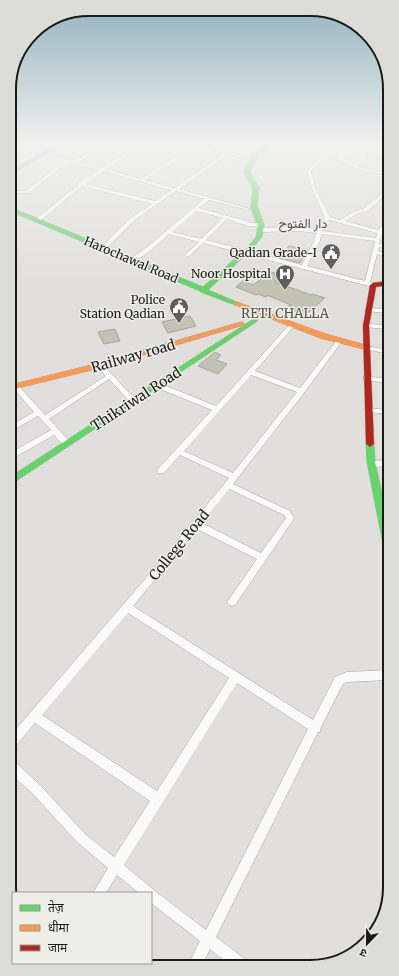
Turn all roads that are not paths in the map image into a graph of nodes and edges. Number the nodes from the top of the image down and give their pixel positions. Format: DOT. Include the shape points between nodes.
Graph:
graph roads {
  1 [pos="29,191"];
  2 [pos="72,191"];
  3 [pos="106,191"];
  4 [pos="173,191"];
  5 [pos="181,191"];
  6 [pos="250,191"];
  7 [pos="316,191"];
  8 [pos="16,192"];
  9 [pos="383,195"];
  10 [pos="208,198"];
  11 [pos="155,203"];
  12 [pos="250,207"];
  13 [pos="195,209"];
  14 [pos="16,211"];
  15 [pos="227,218"];
  16 [pos="328,218"];
  17 [pos="38,220"];
  18 [pos="342,222"];
  19 [pos="258,226"];
  20 [pos="383,228"];
  21 [pos="319,231"];
  22 [pos="380,231"];
  23 [pos="167,232"];
  24 [pos="383,232"];
  25 [pos="202,242"];
  26 [pos="377,242"];
  27 [pos="383,245"];
  28 [pos="103,248"];
  29 [pos="241,252"];
  30 [pos="375,252"];
  31 [pos="383,254"];
  32 [pos="188,255"];
  33 [pos="132,260"];
  34 [pos="304,268"];
  35 [pos="383,283"];
  36 [pos="370,284"];
  37 [pos="200,290"];
  38 [pos="368,310"];
  39 [pos="383,311"];
  40 [pos="258,318"];
  41 [pos="292,325"];
  42 [pos="366,326"];
  43 [pos="383,327"];
  44 [pos="339,341"];
  45 [pos="367,348"];
  46 [pos="383,351"];
  47 [pos="100,365"];
  48 [pos="251,372"];
  49 [pos="110,376"];
  50 [pos="366,378"];
  51 [pos="383,380"];
  52 [pos="157,385"];
  53 [pos="16,389"];
  54 [pos="302,391"];
  55 [pos="16,392"];
  56 [pos="133,400"];
  57 [pos="217,409"];
  58 [pos="368,410"];
  59 [pos="383,412"];
  60 [pos="38,413"];
  61 [pos="44,419"];
  62 [pos="16,426"];
  63 [pos="55,431"];
  64 [pos="67,444"];
  65 [pos="178,452"];
  66 [pos="16,454"];
  67 [pos="383,463"];
  68 [pos="372,464"];
  69 [pos="161,471"];
  70 [pos="234,477"];
  71 [pos="16,478"];
  72 [pos="228,485"];
  73 [pos="383,501"];
  74 [pos="196,524"];
  75 [pos="263,558"];
  76 [pos="232,602"];
  77 [pos="126,607"];
  78 [pos="383,675"];
  79 [pos="235,677"];
  80 [pos="34,716"];
  81 [pos="316,728"];
  82 [pos="16,737"];
  83 [pos="16,770"];
  84 [pos="158,799"];
  85 [pos="116,867"];
  86 [pos="100,892"];
  87 [pos="147,892"];
  88 [pos="152,896"];
  89 [pos="208,940"];
  90 [pos="198,960"];
  91 [pos="234,960"];
  1 -- 8 [label="street"];
  2 -- 17 [label="street"];
  3 -- 11 [label="street"];
  4 -- 11 [label="street"];
  5 -- 10 [label="street"];
  6 -- 12 [label="main road"];
  7 -- 16 [label="street"];
  9 -- 18 [label="street" via="365,210"];
  10 -- 12 [label="street"];
  10 -- 13 [label="street"];
  11 -- 28 [label="street" via="134,218"];
  12 -- 19 [label="main road"];
  13 -- 15 [label="street"];
  13 -- 23 [label="street"];
  14 -- 17 [label="main road, Harochawal Road"];
  15 -- 19 [label="street"];
  15 -- 25 [label="street"];
  16 -- 18 [label="street"];
  16 -- 21 [label="street" via="320,226"];
  17 -- 28 [label="main road, Harochawal Road"];
  18 -- 22 [label="street"];
  19 -- 21 [label="street"];
  19 -- 29 [label="main road" via="258,238"];
  20 -- 22 [label="street"];
  21 -- 26 [label="street"];
  21 -- 34 [label="street"];
  22 -- 24 [label="street"];
  22 -- 26 [label="street"];
  23 -- 25 [label="street"];
  23 -- 33 [label="street"];
  25 -- 29 [label="street"];
  25 -- 32 [label="street"];
  26 -- 27 [label="street"];
  26 -- 30 [label="street"];
  28 -- 33 [label="main road, Harochawal Road"];
  29 -- 34 [label="street"];
  29 -- 37 [label="main road"];
  30 -- 31 [label="street"];
  30 -- 36 [label="street"];
  33 -- 37 [label="main road, Harochawal Road"];
  34 -- 36 [label="street"];
  35 -- 36 [label="main road"];
  36 -- 38 [label="main road"];
  37 -- 40 [label="main road, Harochawal Road"];
  38 -- 39 [label="street"];
  38 -- 42 [label="main road"];
  40 -- 41 [label="main road, Harochawal Road"];
  40 -- 47 [label="main road, Railway road"];
  40 -- 52 [label="main road, Thikriwal Road"];
  41 -- 44 [label="main road, Harochawal Road"];
  41 -- 48 [label="street"];
  42 -- 43 [label="street"];
  42 -- 45 [label="main road"];
  44 -- 45 [label="main road, Harochawal Road"];
  44 -- 54 [label="street, College Road"];
  45 -- 46 [label="street"];
  45 -- 50 [label="main road"];
  47 -- 49 [label="street"];
  47 -- 53 [label="main road, Railway road"];
  48 -- 54 [label="street"];
  48 -- 57 [label="street"];
  49 -- 56 [label="street"];
  49 -- 61 [label="street"];
  50 -- 51 [label="street"];
  50 -- 58 [label="main road"];
  52 -- 56 [label="main road, Thikriwal Road"];
  52 -- 57 [label="street"];
  54 -- 70 [label="street, College Road"];
  55 -- 60 [label="street"];
  56 -- 64 [label="main road, Thikriwal Road"];
  57 -- 65 [label="street"];
  58 -- 59 [label="street"];
  58 -- 68 [label="main road"];
  60 -- 61 [label="street"];
  60 -- 62 [label="street"];
  61 -- 63 [label="street"];
  63 -- 64 [label="street"];
  63 -- 66 [label="street"];
  64 -- 71 [label="main road, Thikriwal Road"];
  65 -- 69 [label="street"];
  65 -- 70 [label="street"];
  67 -- 68 [label="street"];
  68 -- 73 [label="main road"];
  70 -- 72 [label="street, College Road"];
  72 -- 74 [label="street, College Road"];
  72 -- 75 [label="street" via="289,515 289,520"];
  74 -- 75 [label="street"];
  74 -- 77 [label="street, College Road"];
  75 -- 76 [label="street"];
  77 -- 79 [label="street"];
  77 -- 80 [label="street, College Road"];
  78 -- 81 [label="street" via="342,678"];
  79 -- 81 [label="street"];
  79 -- 84 [label="street"];
  80 -- 82 [label="street, College Road"];
  80 -- 84 [label="street"];
  81 -- 89 [label="street"];
  83 -- 85 [label="street" via="47,799 80,838"];
  84 -- 85 [label="street"];
  85 -- 86 [label="street"];
  85 -- 87 [label="street"];
  88 -- 89 [label="street"];
  89 -- 90 [label="street"];
  89 -- 91 [label="street"];
}
